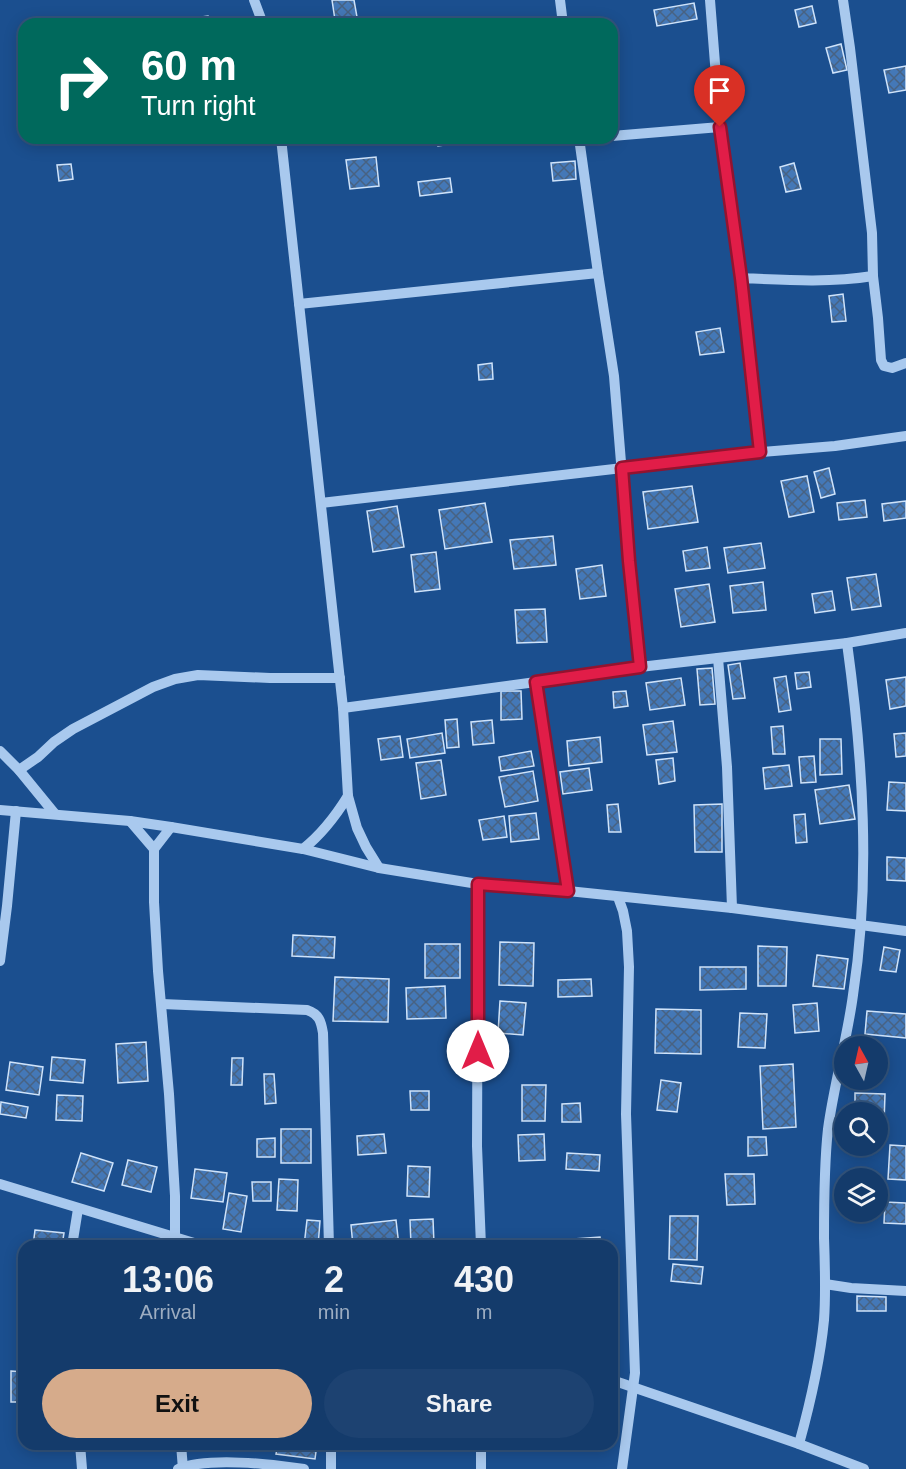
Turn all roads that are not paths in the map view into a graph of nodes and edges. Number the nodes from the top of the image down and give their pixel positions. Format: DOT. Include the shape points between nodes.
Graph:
graph roads {
  1 [pos="254,0"];
  2 [pos="560,0"];
  3 [pos="710,0"];
  4 [pos="843,0"];
  5 [pos="261,18"];
  6 [pos="563,18"];
  7 [pos="720,127"];
  8 [pos="618,135"];
  9 [pos="282,144"];
  10 [pos="581,144"];
  11 [pos="598,273"];
  12 [pos="873,276"];
  13 [pos="741,278"];
  14 [pos="299,304"];
  15 [pos="906,363"];
  16 [pos="906,436"];
  17 [pos="760,452"];
  18 [pos="622,468"];
  19 [pos="321,503"];
  20 [pos="906,633"];
  21 [pos="847,643"];
  22 [pos="718,658"];
  23 [pos="640,667"];
  24 [pos="340,678"];
  25 [pos="536,682"];
  26 [pos="343,708"];
  27 [pos="0,751"];
  28 [pos="20,770"];
  29 [pos="348,796"];
  30 [pos="0,810"];
  31 [pos="16,811"];
  32 [pos="55,814"];
  33 [pos="130,821"];
  34 [pos="171,827"];
  35 [pos="154,849"];
  36 [pos="303,849"];
  37 [pos="379,868"];
  38 [pos="478,884"];
  39 [pos="568,891"];
  40 [pos="618,897"];
  41 [pos="732,908"];
  42 [pos="860,925"];
  43 [pos="906,931"];
  44 [pos="0,961"];
  45 [pos="162,1004"];
  46 [pos="0,1184"];
  47 [pos="78,1209"];
  48 [pos="73,1240"];
  49 [pos="169,1240"];
  50 [pos="175,1240"];
  51 [pos="329,1240"];
  52 [pos="481,1240"];
  53 [pos="825,1284"];
  54 [pos="906,1291"];
  55 [pos="618,1382"];
  56 [pos="633,1386"];
  57 [pos="799,1444"];
  58 [pos="80,1450"];
  59 [pos="182,1450"];
  60 [pos="331,1450"];
  61 [pos="481,1450"];
  62 [pos="841,1465"];
  63 [pos="181,1468"];
  64 [pos="82,1469"];
  65 [pos="304,1469"];
  66 [pos="331,1469"];
  67 [pos="481,1469"];
  68 [pos="622,1469"];
  69 [pos="864,1469"];
  1 -- 5 [label="street"];
  2 -- 6 [label="street"];
  3 -- 7 [label="street"];
  4 -- 12 [label="street" via="872,233"];
  7 -- 8 [label="street"];
  7 -- 13 [label="street"];
  9 -- 14 [label="street"];
  10 -- 11 [label="street"];
  11 -- 14 [label="street"];
  11 -- 18 [label="street" via="614,376"];
  12 -- 13 [label="street" via="812,281"];
  12 -- 15 [label="street" via="880,360 892,368"];
  13 -- 17 [label="street"];
  14 -- 19 [label="street"];
  16 -- 17 [label="street"];
  17 -- 18 [label="street"];
  18 -- 19 [label="street"];
  18 -- 23 [label="street"];
  19 -- 24 [label="street"];
  20 -- 21 [label="street"];
  21 -- 22 [label="street"];
  21 -- 42 [label="street" via="855,702 864,848"];
  22 -- 23 [label="street"];
  22 -- 41 [label="street"];
  23 -- 25 [label="street"];
  24 -- 26 [label="street"];
  24 -- 28 [label="street" via="198,675 175,679 73,729"];
  25 -- 26 [label="street"];
  25 -- 39 [label="street"];
  26 -- 29 [label="street"];
  27 -- 28 [label="street"];
  28 -- 32 [label="street"];
  29 -- 36 [label="street" via="320,835"];
  29 -- 37 [label="street" via="357,828"];
  30 -- 31 [label="street"];
  31 -- 32 [label="street"];
  31 -- 44 [label="street"];
  32 -- 33 [label="street"];
  33 -- 34 [label="street"];
  33 -- 35 [label="street"];
  34 -- 35 [label="street"];
  34 -- 36 [label="street"];
  35 -- 45 [label="street" via="154,911"];
  36 -- 37 [label="street"];
  37 -- 38 [label="street"];
  38 -- 39 [label="street"];
  38 -- 52 [label="street" via="477,1146"];
  39 -- 40 [label="street"];
  40 -- 41 [label="street"];
  40 -- 56 [label="street" via="627,931 626,1114"];
  41 -- 42 [label="street"];
  42 -- 43 [label="street"];
  42 -- 53 [label="street" via="854,995 828,1130"];
  45 -- 50 [label="street"];
  45 -- 51 [label="street" via="307,1010 319,1017"];
  46 -- 47 [label="street"];
  47 -- 48 [label="street"];
  47 -- 49 [label="street"];
  53 -- 54 [label="street"];
  53 -- 57 [label="street" via="824,1321"];
  55 -- 56 [label="street"];
  56 -- 57 [label="street"];
  56 -- 68 [label="street"];
  57 -- 62 [label="street"];
  58 -- 64 [label="street"];
  59 -- 63 [label="street"];
  60 -- 66 [label="street"];
  61 -- 67 [label="street"];
  62 -- 69 [label="street"];
  63 -- 65 [label="street" via="246,1463"];
}
